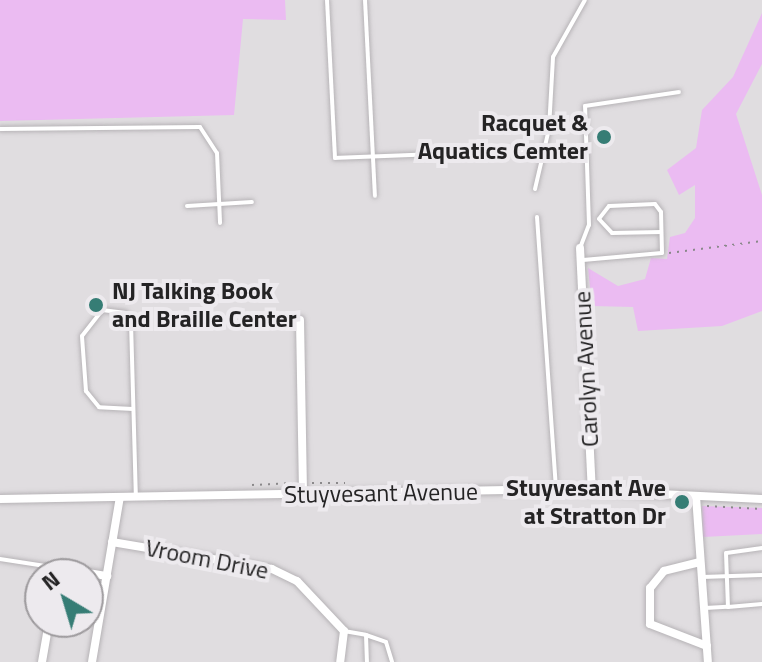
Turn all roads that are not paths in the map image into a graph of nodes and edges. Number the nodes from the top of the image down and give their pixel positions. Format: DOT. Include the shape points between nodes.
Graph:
graph roads {
  1 [pos="327,0"];
  2 [pos="365,0"];
  3 [pos="585,0"];
  4 [pos="679,92"];
  5 [pos="0,129"];
  6 [pos="545,150"];
  7 [pos="373,157"];
  8 [pos="535,189"];
  9 [pos="375,196"];
  10 [pos="252,202"];
  11 [pos="220,205"];
  12 [pos="187,206"];
  13 [pos="537,217"];
  14 [pos="220,223"];
  15 [pos="589,225"];
  16 [pos="600,225"];
  17 [pos="661,232"];
  18 [pos="580,248"];
  19 [pos="581,261"];
  20 [pos="300,320"];
  21 [pos="133,409"];
  22 [pos="557,489"];
  23 [pos="592,490"];
  24 [pos="303,493"];
  25 [pos="136,496"];
  26 [pos="696,496"];
  27 [pos="120,497"];
  28 [pos="0,499"];
  29 [pos="762,499"];
  30 [pos="112,542"];
  31 [pos="762,548"];
  32 [pos="0,559"];
  33 [pos="700,562"];
  34 [pos="24,564"];
  35 [pos="762,575"];
  36 [pos="104,576"];
  37 [pos="107,576"];
  38 [pos="702,577"];
  39 [pos="727,577"];
  40 [pos="762,604"];
  41 [pos="728,607"];
  42 [pos="705,608"];
  43 [pos="344,631"];
  44 [pos="366,635"];
  45 [pos="46,638"];
  46 [pos="707,654"];
  47 [pos="42,662"];
  48 [pos="92,662"];
  49 [pos="340,662"];
  50 [pos="367,662"];
  51 [pos="392,662"];
  52 [pos="716,662"];
  1 -- 7 [label="lane" via="335,158"];
  2 -- 7 [label="lane"];
  3 -- 6 [label="lane" via="553,57"];
  4 -- 15 [label="lane" via="585,106"];
  5 -- 11 [label="lane" via="200,127 217,153"];
  6 -- 7 [label="lane"];
  6 -- 8 [label="lane"];
  7 -- 9 [label="lane"];
  10 -- 11 [label="lane"];
  11 -- 12 [label="lane"];
  11 -- 14 [label="lane"];
  13 -- 22 [label="lane"];
  15 -- 16 [label="lane"];
  15 -- 18 [label="lane"];
  16 -- 17 [label="lane" via="612,233"];
  16 -- 17 [label="lane" via="609,206 649,202 661,212"];
  17 -- 19 [label="lane" via="662,253"];
  18 -- 19 [label="street, Carolyn Avenue"];
  19 -- 23 [label="street, Carolyn Avenue"];
  20 -- 24 [label="street"];
  21 -- 21 [label="lane" via="131,322 126,313 102,310 82,336 86,391 99,407"];
  21 -- 25 [label="lane"];
  22 -- 23 [label="street, Stuyvesant Avenue"];
  22 -- 24 [label="street, Stuyvesant Avenue"];
  23 -- 26 [label="street, Stuyvesant Avenue"];
  24 -- 25 [label="street, Stuyvesant Avenue"];
  25 -- 27 [label="street, Stuyvesant Avenue"];
  26 -- 29 [label="street, Stuyvesant Avenue"];
  26 -- 33 [label="street"];
  27 -- 28 [label="street, Stuyvesant Avenue"];
  27 -- 30 [label="street"];
  30 -- 37 [label="street"];
  30 -- 43 [label="street, Vroom Drive" via="272,569 297,581"];
  31 -- 39 [label="lane" via="729,550"];
  32 -- 34 [label="lane"];
  33 -- 38 [label="street"];
  33 -- 46 [label="street" via="664,571 650,588 650,624"];
  35 -- 39 [label="lane"];
  36 -- 37 [label="street"];
  37 -- 48 [label="street"];
  38 -- 39 [label="lane"];
  38 -- 42 [label="street"];
  39 -- 41 [label="lane"];
  40 -- 41 [label="lane"];
  41 -- 42 [label="lane"];
  42 -- 46 [label="street"];
  43 -- 44 [label="lane"];
  43 -- 49 [label="street"];
  44 -- 50 [label="lane"];
  44 -- 51 [label="lane" via="386,642"];
  45 -- 47 [label="street"];
  46 -- 52 [label="lane"];
}
